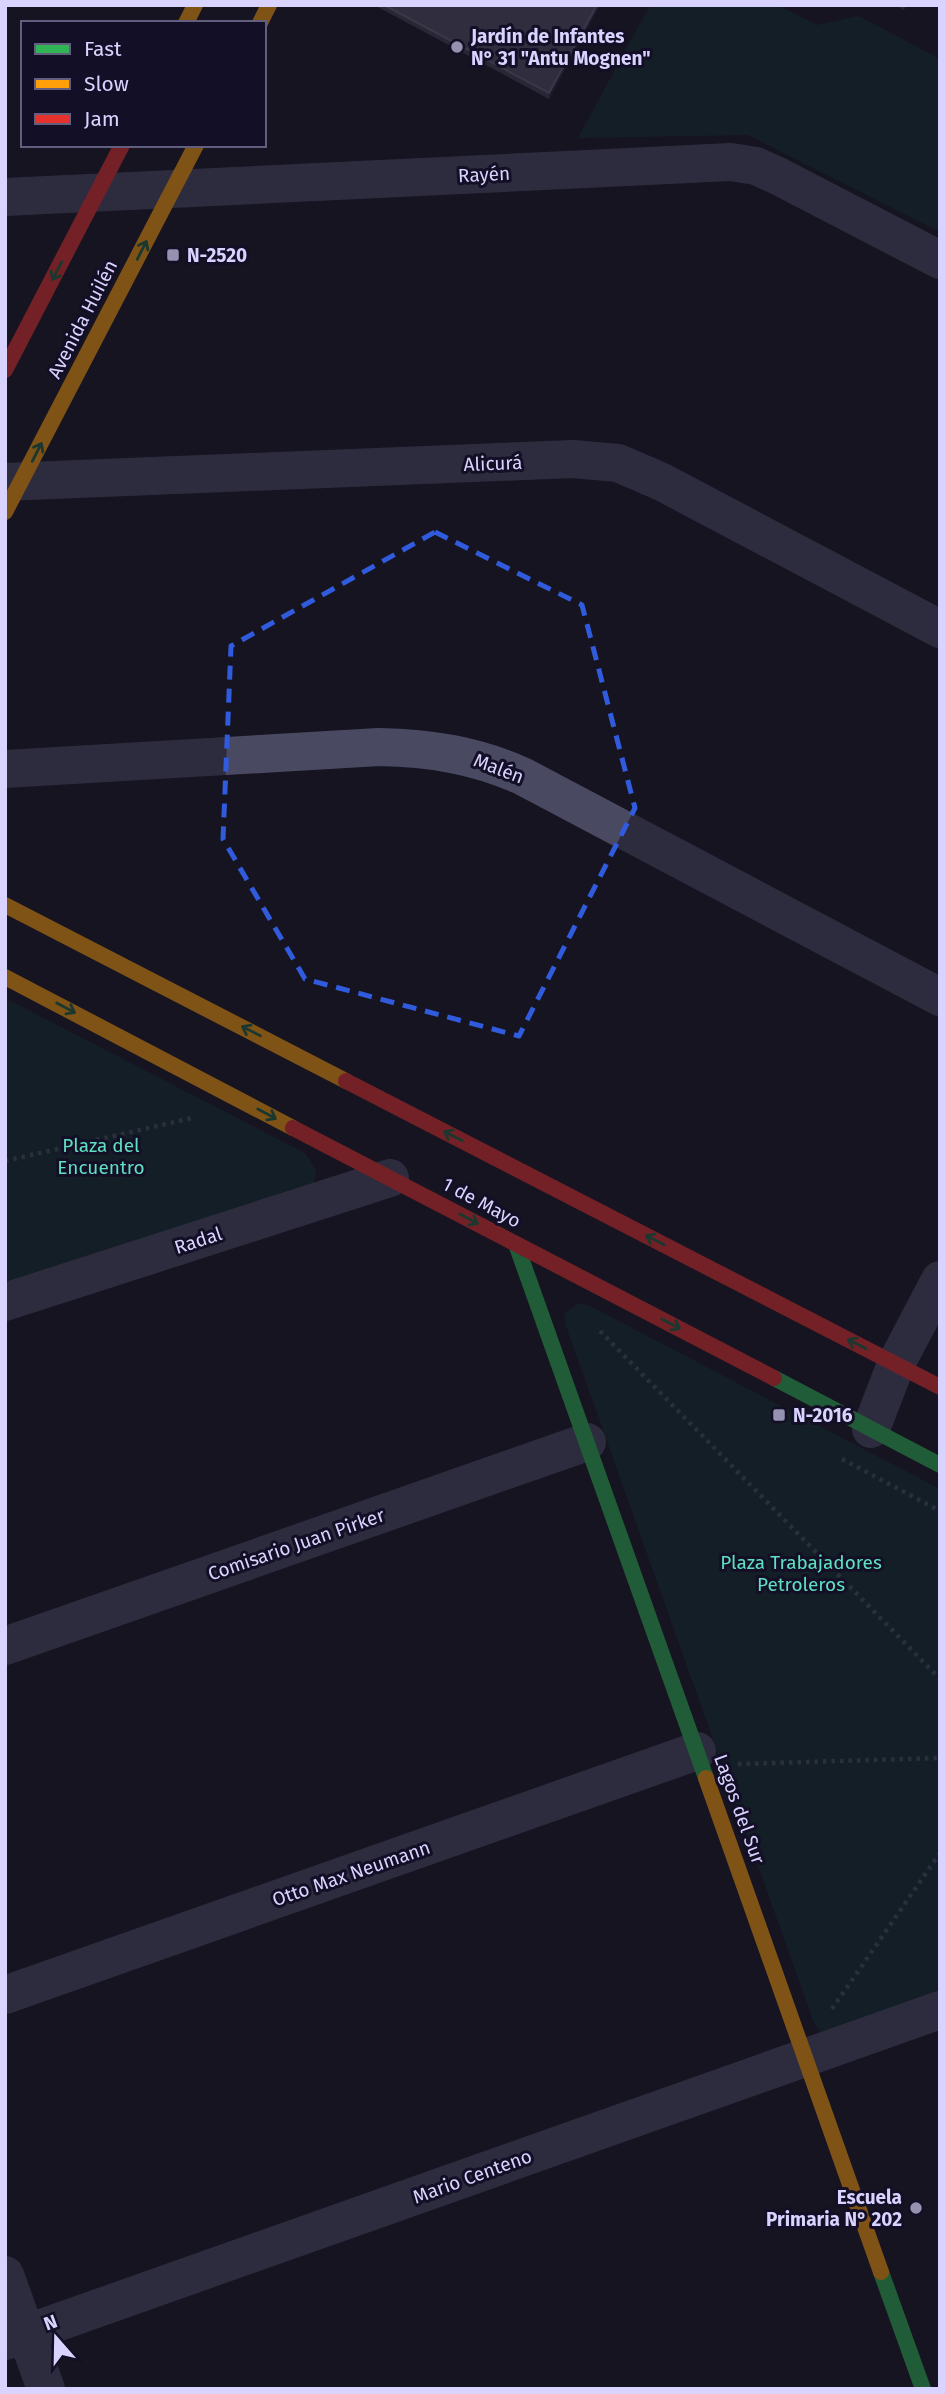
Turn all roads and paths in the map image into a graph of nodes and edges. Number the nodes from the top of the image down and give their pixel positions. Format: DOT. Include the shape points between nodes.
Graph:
graph roads {
  1 [pos="195,5"];
  2 [pos="269,5"];
  3 [pos="187,21"];
  4 [pos="261,21"];
  5 [pos="121,147"];
  6 [pos="195,147"];
  7 [pos="173,190"];
  8 [pos="97,192"];
  9 [pos="5,197"];
  10 [pos="940,260"];
  11 [pos="5,370"];
  12 [pos="10,493"];
  13 [pos="940,629"];
  14 [pos="5,769"];
  15 [pos="5,905"];
  16 [pos="5,977"];
  17 [pos="940,997"];
  18 [pos="187,1110"];
  19 [pos="5,1161"];
  20 [pos="390,1178"];
  21 [pos="516,1244"];
  22 [pos="940,1280"];
  23 [pos="5,1302"];
  24 [pos="598,1329"];
  25 [pos="593,1335"];
  26 [pos="623,1342"];
  27 [pos="896,1364"];
  28 [pos="940,1387"];
  29 [pos="871,1429"];
  30 [pos="587,1442"];
  31 [pos="830,1453"];
  32 [pos="940,1465"];
  33 [pos="940,1511"];
  34 [pos="5,1646"];
  35 [pos="940,1679"];
  36 [pos="715,1751"];
  37 [pos="940,1758"];
  38 [pos="738,1764"];
  39 [pos="742,1777"];
  40 [pos="940,1853"];
  41 [pos="5,1995"];
  42 [pos="823,2003"];
  43 [pos="940,2010"];
  44 [pos="805,2058"];
  45 [pos="5,2275"];
  46 [pos="16,2338"];
  47 [pos="46,2389"];
  48 [pos="923,2389"];
  1 -- 3 [label="main road"];
  2 -- 4 [label="main road"];
  5 -- 8 [label="main road"];
  6 -- 7 [label="main road, Avenida Huilén"];
  7 -- 8 [label="street, Rayén"];
  7 -- 10 [label="street, Rayén" via="731,162 778,176"];
  12 -- 7 [label="main road, Avenida Huilén, one-way"];
  8 -- 9 [label="street, Rayén"];
  8 -- 11 [label="main road, one-way"];
  12 -- 13 [label="street, Alicurá" via="573,459 618,463"];
  14 -- 17 [label="street, Malén" via="379,747 458,753 522,776"];
  27 -- 15 [label="main road, one-way"];
  16 -- 20 [label="main road, 1 de Mayo, one-way"];
  18 -- 19 [label="path" via="200,1116"];
  20 -- 21 [label="main road, 1 de Mayo, one-way"];
  20 -- 23 [label="street, Radal"];
  21 -- 29 [label="main road, 1 de Mayo, one-way"];
  21 -- 30 [label="main road, Lagos del Sur"];
  22 -- 27 [label="street"];
  24 -- 25 [label="path"];
  24 -- 26 [label="path"];
  24 -- 35 [label="path"];
  27 -- 28 [label="main road"];
  27 -- 29 [label="street"];
  29 -- 32 [label="main road, 1 de Mayo"];
  30 -- 34 [label="street, Comisario Juan Pirker"];
  30 -- 36 [label="main road, Lagos del Sur"];
  31 -- 33 [label="path"];
  36 -- 38 [label="path"];
  36 -- 41 [label="street, Otto Max Neumann"];
  36 -- 44 [label="main road, Lagos del Sur"];
  37 -- 38 [label="path"];
  38 -- 39 [label="path"];
  40 -- 42 [label="path" via="827,2016"];
  43 -- 44 [label="street, Mario Centeno"];
  44 -- 46 [label="street, Mario Centeno"];
  44 -- 48 [label="main road, Lagos del Sur"];
  45 -- 46 [label="street"];
  46 -- 47 [label="street"];
}
